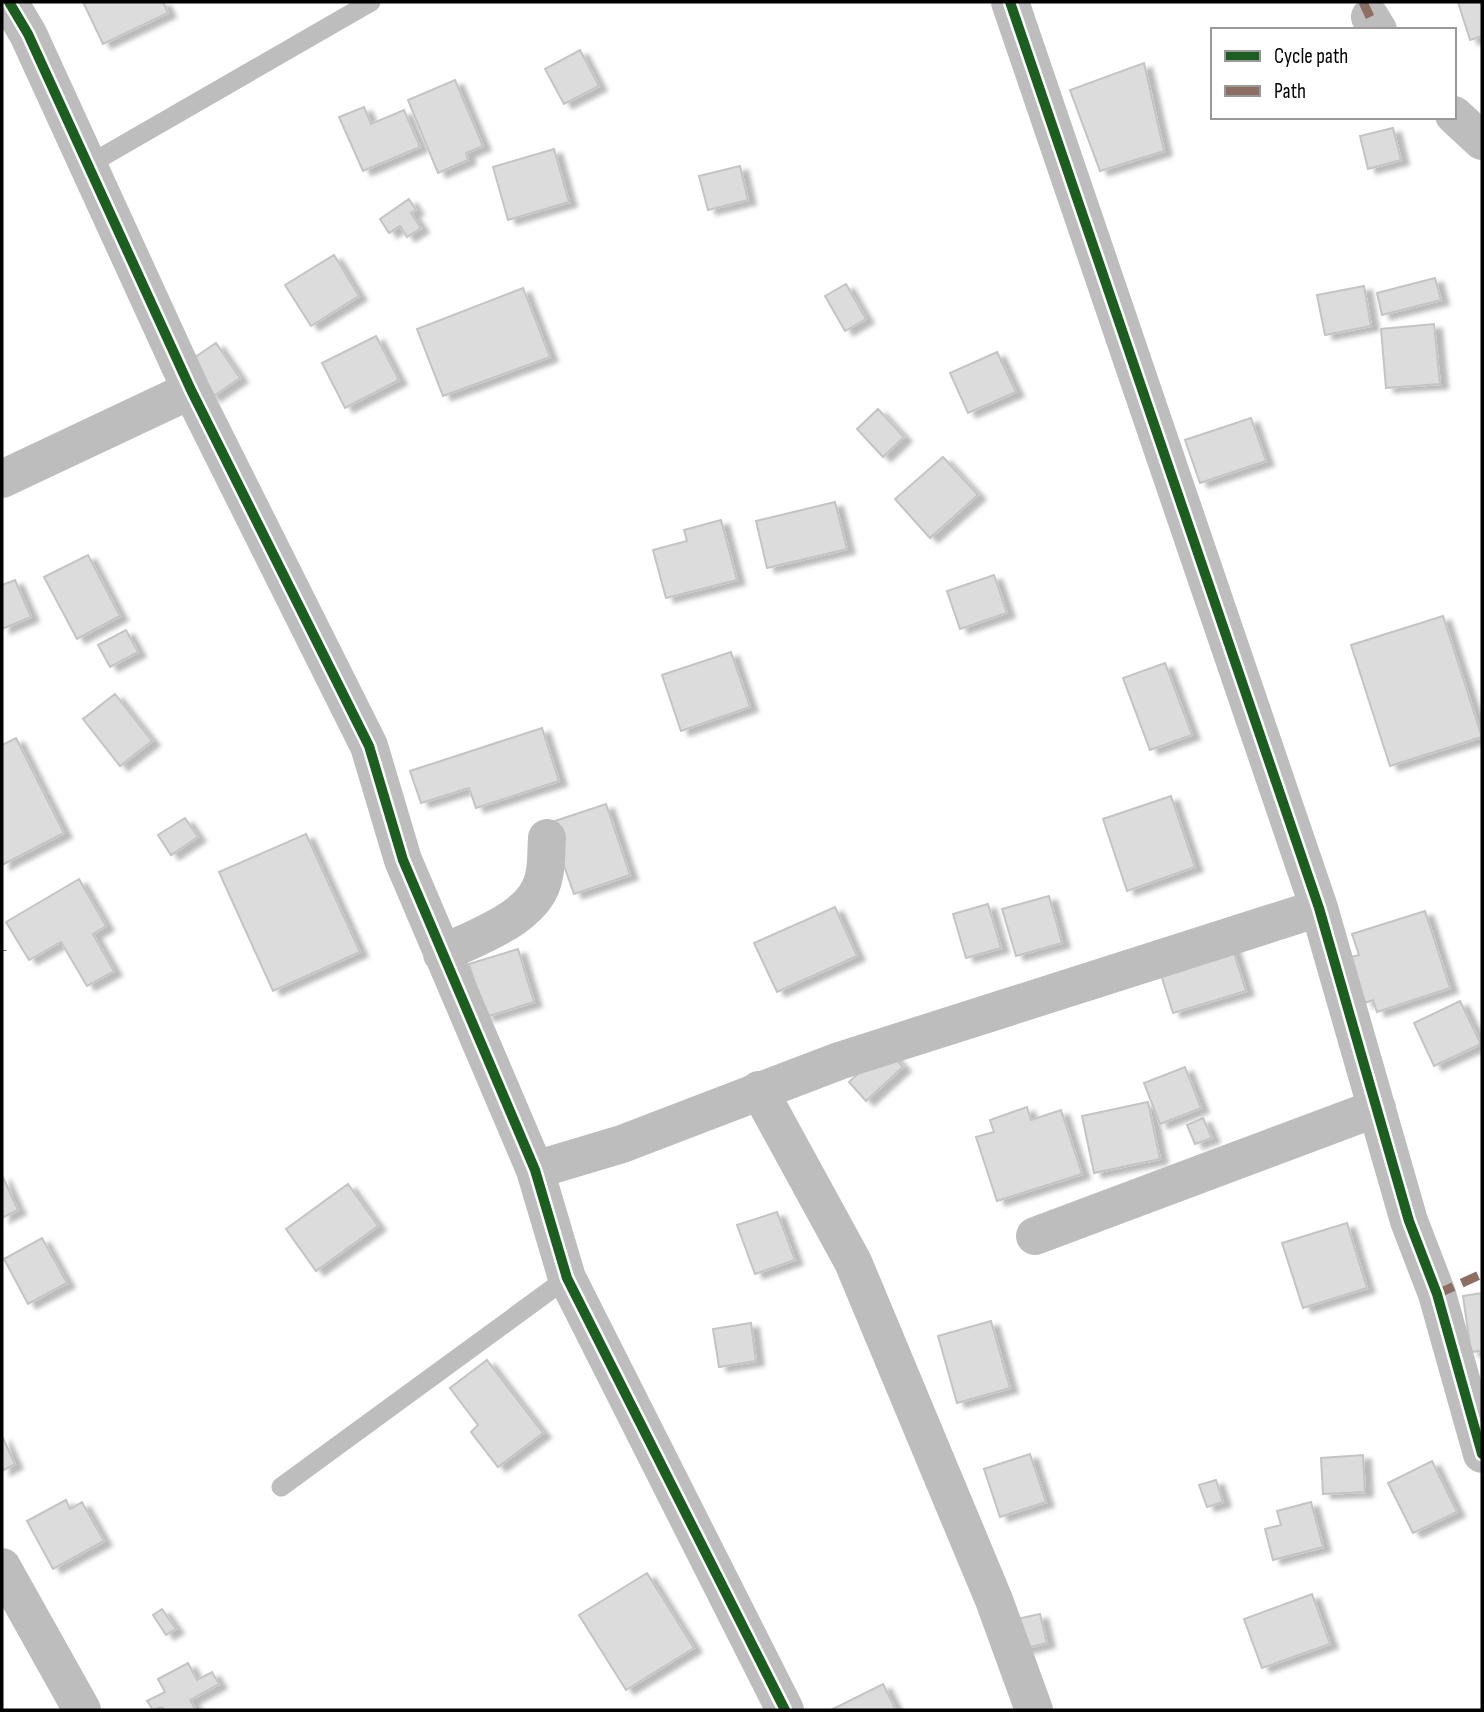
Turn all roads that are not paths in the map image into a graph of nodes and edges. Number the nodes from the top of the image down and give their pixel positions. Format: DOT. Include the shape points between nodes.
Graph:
graph roads {
  1 [pos="9,2"];
  2 [pos="371,2"];
  3 [pos="1010,2"];
  4 [pos="1456,117"];
  5 [pos="1482,141"];
  6 [pos="88,165"];
  7 [pos="191,390"];
  8 [pos="2,479"];
  9 [pos="547,838"];
  10 [pos="1319,908"];
  11 [pos="442,954"];
  12 [pos="759,1090"];
  13 [pos="1377,1108"];
  14 [pos="535,1170"];
  15 [pos="1035,1236"];
  16 [pos="568,1278"];
  17 [pos="1482,1454"];
  18 [pos="281,1487"];
  19 [pos="2,1567"];
  20 [pos="82,1710"];
  21 [pos="785,1710"];
  22 [pos="1034,1710"];
  1 -- 6 [label="street"];
  2 -- 6 [label="lane"];
  3 -- 10 [label="street"];
  4 -- 5 [label="street"];
  6 -- 7 [label="street"];
  7 -- 8 [label="street"];
  7 -- 11 [label="street" via="369,746 403,860"];
  9 -- 11 [label="street" via="544,879 534,898 517,915"];
  10 -- 12 [label="street"];
  10 -- 13 [label="street"];
  11 -- 14 [label="street"];
  12 -- 14 [label="street" via="622,1144"];
  12 -- 22 [label="street" via="853,1262 994,1600"];
  13 -- 15 [label="street"];
  13 -- 17 [label="street"];
  14 -- 16 [label="street"];
  16 -- 18 [label="lane"];
  16 -- 21 [label="street"];
  19 -- 20 [label="street"];
}
